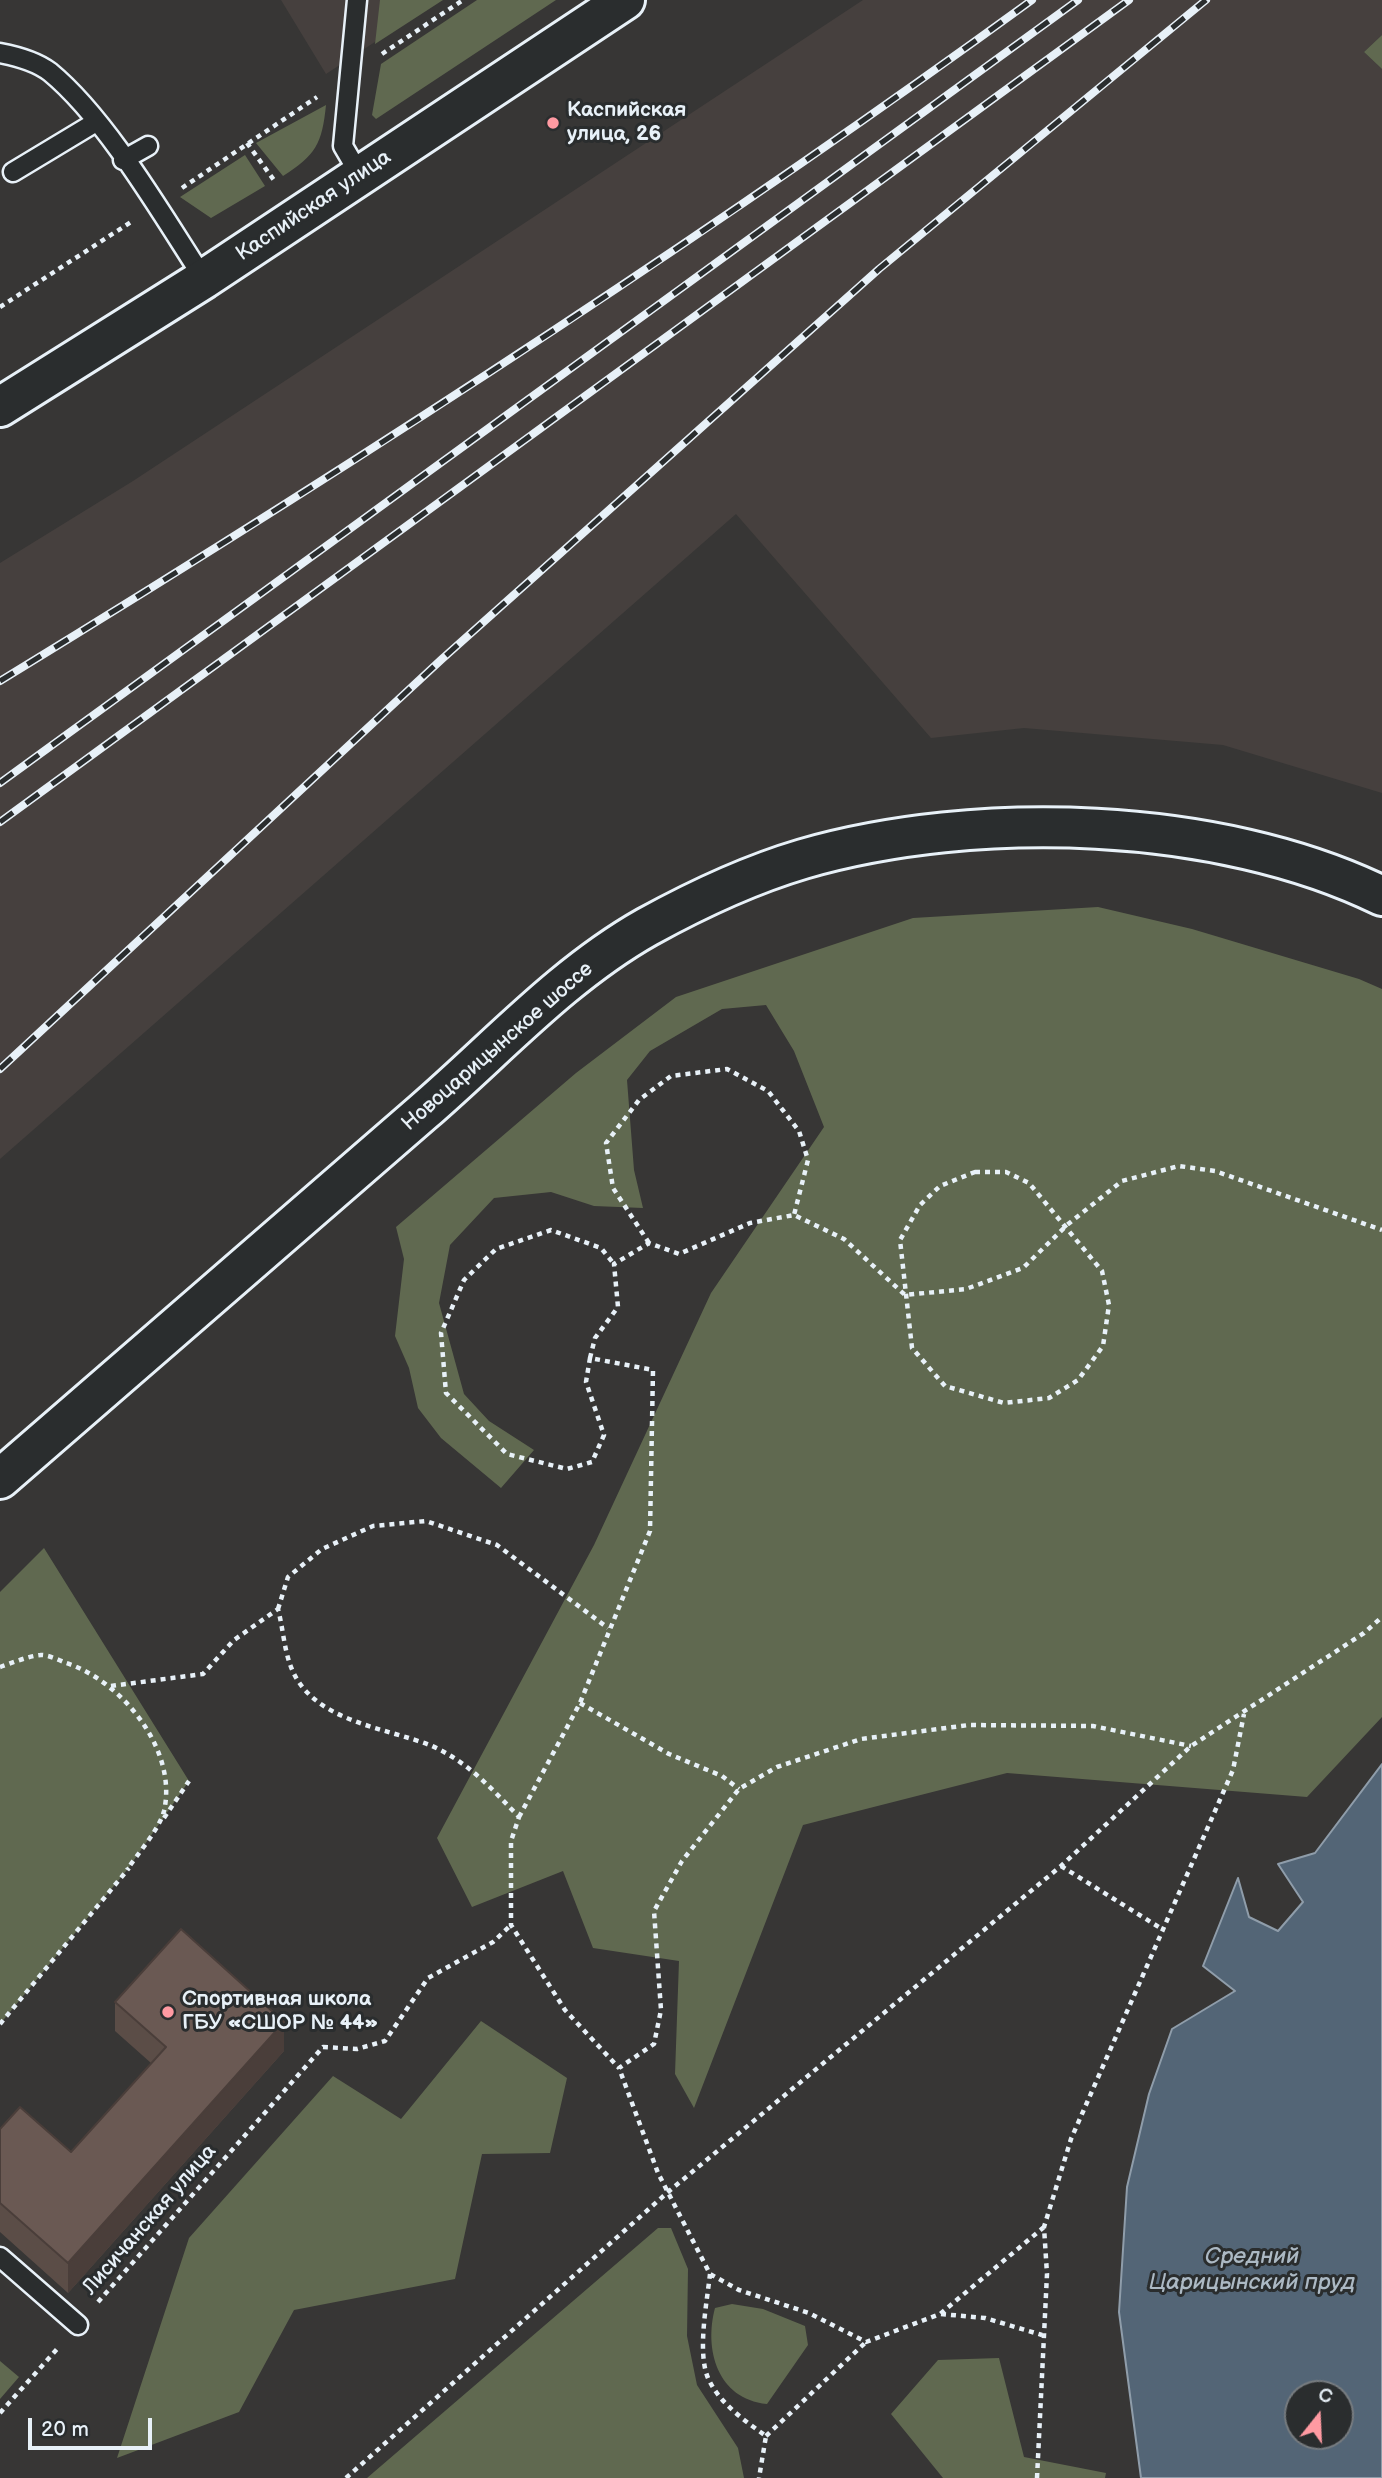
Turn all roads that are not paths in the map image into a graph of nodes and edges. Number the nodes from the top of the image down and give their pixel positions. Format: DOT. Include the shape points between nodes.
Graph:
graph roads {
  1 [pos="357,0"];
  2 [pos="625,0"];
  3 [pos="0,53"];
  4 [pos="96,122"];
  5 [pos="148,146"];
  6 [pos="123,160"];
  7 [pos="13,172"];
  8 [pos="360,175"];
  9 [pos="204,279"];
  10 [pos="0,407"];
  11 [pos="1382,896"];
  12 [pos="0,1479"];
  13 [pos="0,2257"];
  14 [pos="78,2325"];
  1 -- 8 [label="lane" via="343,146"];
  2 -- 8 [label="main road, Каспийская улица"];
  3 -- 4 [label="lane" via="48,71"];
  4 -- 6 [label="lane"];
  4 -- 7 [label="lane"];
  5 -- 6 [label="lane"];
  6 -- 9 [label="lane"];
  8 -- 9 [label="main road, Каспийская улица"];
  9 -- 10 [label="main road, Каспийская улица"];
  11 -- 12 [label="main road, Новоцарицынское шоссе" via="1308,865 1234,846 1175,835 1031,827 887,840 802,859 739,883 644,929 551,995 453,1086"];
  13 -- 14 [label="lane"];
}
